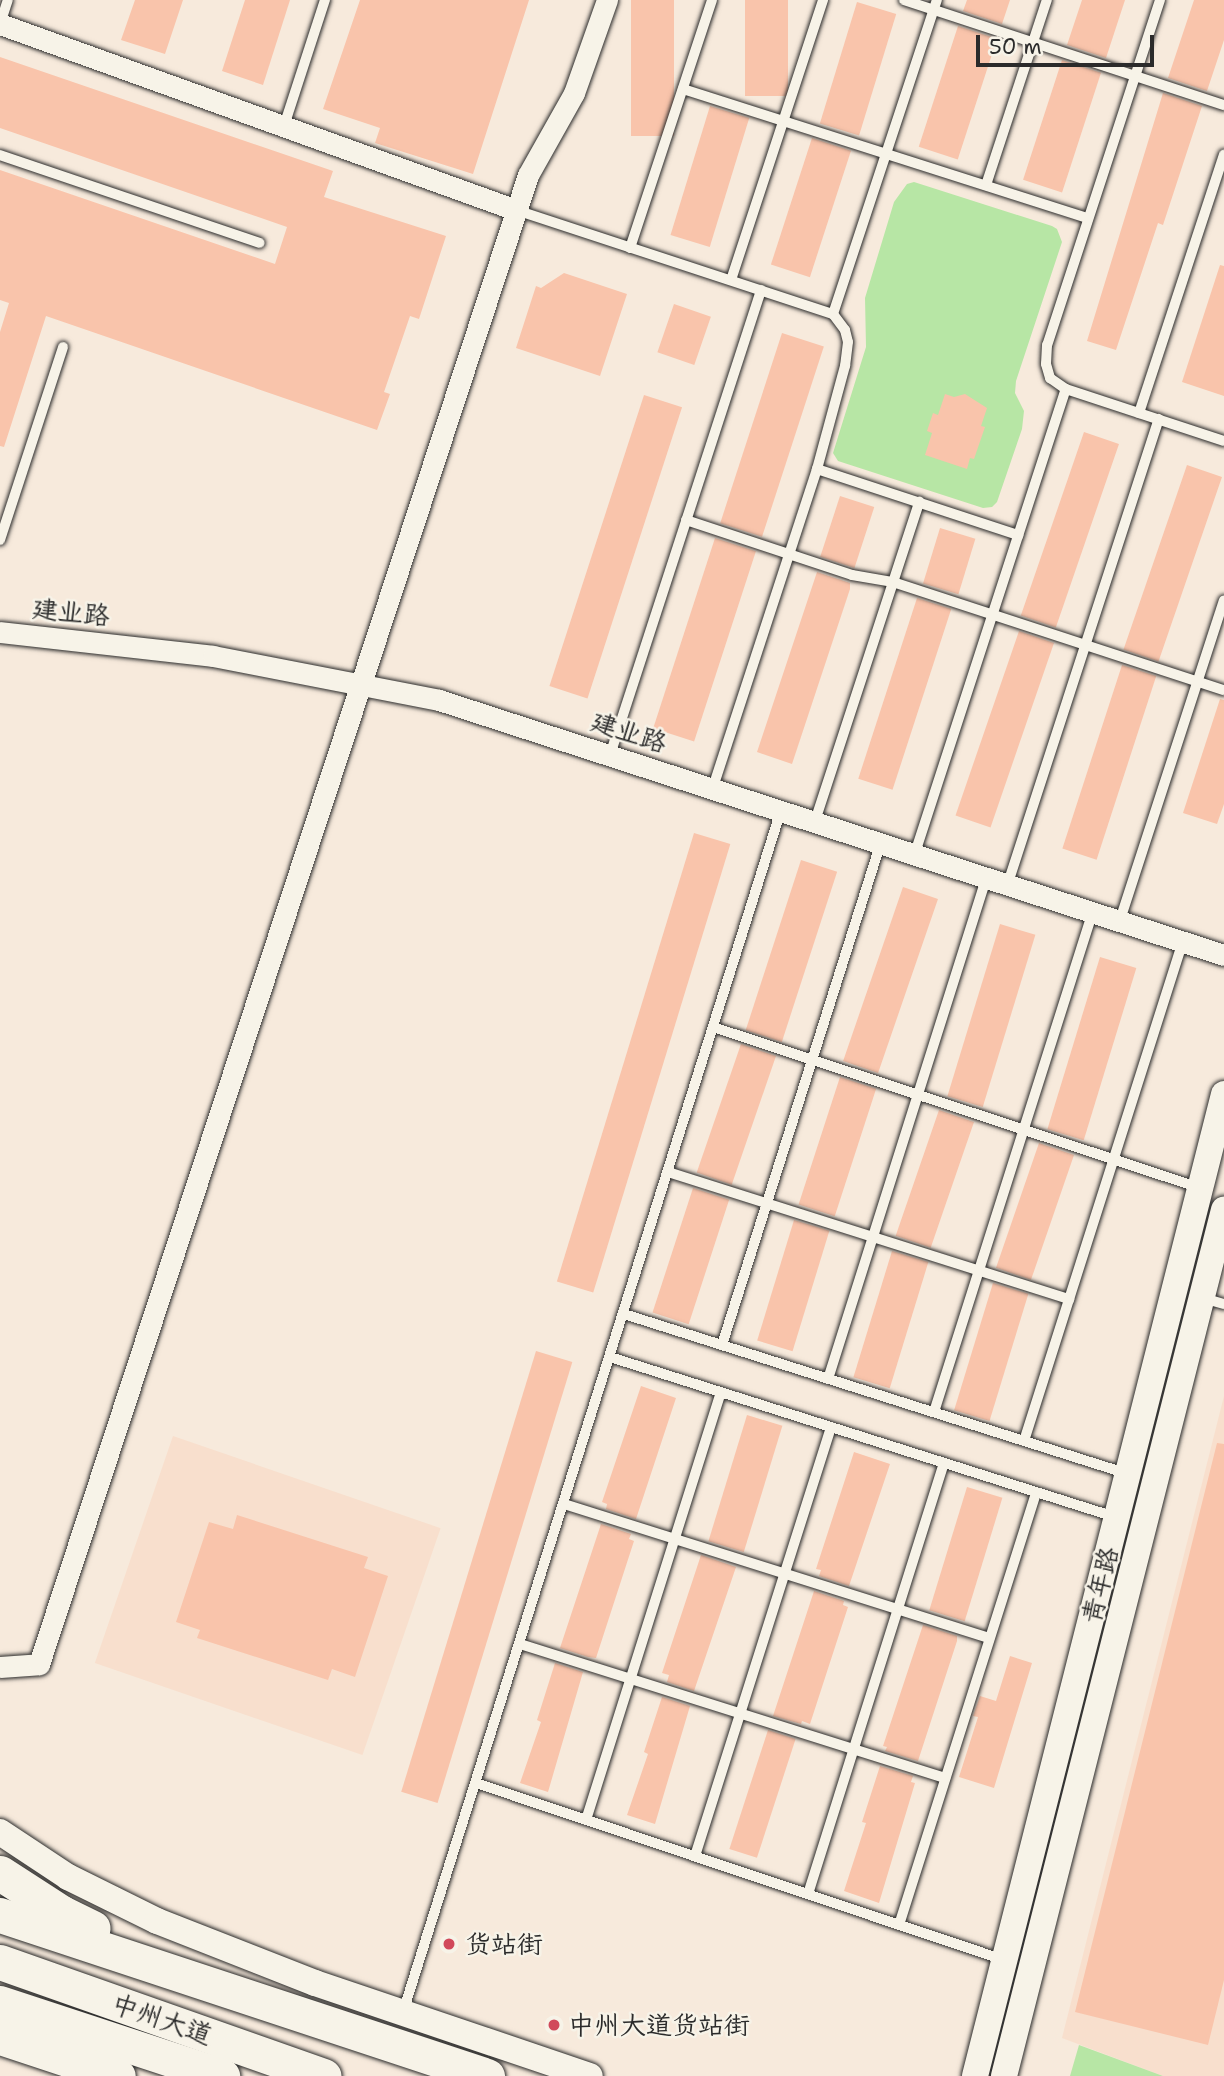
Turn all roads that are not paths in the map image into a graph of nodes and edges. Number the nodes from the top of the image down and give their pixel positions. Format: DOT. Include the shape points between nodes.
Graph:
graph roads {
  1 [pos="8,0"];
  2 [pos="325,0"];
  3 [pos="606,0"];
  4 [pos="712,0"];
  5 [pos="823,0"];
  6 [pos="904,0"];
  7 [pos="1047,0"];
  8 [pos="1160,0"];
  9 [pos="935,5"];
  10 [pos="0,24"];
  11 [pos="1033,43"];
  12 [pos="1135,76"];
  13 [pos="682,89"];
  14 [pos="1224,105"];
  15 [pos="783,122"];
  16 [pos="284,126"];
  17 [pos="887,152"];
  18 [pos="0,155"];
  19 [pos="1224,155"];
  20 [pos="986,184"];
  21 [pos="516,211"];
  22 [pos="1088,218"];
  23 [pos="260,243"];
  24 [pos="630,248"];
  25 [pos="731,280"];
  26 [pos="761,290"];
  27 [pos="833,314"];
  28 [pos="63,346"];
  29 [pos="1066,389"];
  30 [pos="1139,413"];
  31 [pos="1159,419"];
  32 [pos="1224,441"];
  33 [pos="817,469"];
  34 [pos="919,502"];
  35 [pos="686,520"];
  36 [pos="1018,535"];
  37 [pos="0,540"];
  38 [pos="789,554"];
  39 [pos="893,582"];
  40 [pos="1224,600"];
  41 [pos="993,614"];
  42 [pos="0,632"];
  43 [pos="1086,645"];
  44 [pos="1197,682"];
  45 [pos="361,683"];
  46 [pos="1224,690"];
  47 [pos="610,755"];
  48 [pos="713,788"];
  49 [pos="781,810"];
  50 [pos="815,821"];
  51 [pos="881,842"];
  52 [pos="915,853"];
  53 [pos="987,876"];
  54 [pos="1008,883"];
  55 [pos="1093,911"];
  56 [pos="1120,920"];
  57 [pos="1183,941"];
  58 [pos="1224,955"];
  59 [pos="713,1027"];
  60 [pos="812,1060"];
  61 [pos="1224,1094"];
  62 [pos="918,1095"];
  63 [pos="1023,1130"];
  64 [pos="1113,1159"];
  65 [pos="668,1172"];
  66 [pos="1200,1188"];
  67 [pos="766,1203"];
  68 [pos="1224,1210"];
  69 [pos="873,1237"];
  70 [pos="979,1270"];
  71 [pos="1212,1288"];
  72 [pos="1069,1299"];
  73 [pos="624,1314"];
  74 [pos="722,1345"];
  75 [pos="610,1357"];
  76 [pos="828,1379"];
  77 [pos="720,1392"];
  78 [pos="934,1412"];
  79 [pos="831,1427"];
  80 [pos="1024,1441"];
  81 [pos="944,1463"];
  82 [pos="1128,1474"];
  83 [pos="1036,1492"];
  84 [pos="564,1504"];
  85 [pos="1117,1518"];
  86 [pos="674,1539"];
  87 [pos="784,1574"];
  88 [pos="898,1609"];
  89 [pos="989,1639"];
  90 [pos="520,1644"];
  91 [pos="0,1667"];
  92 [pos="630,1679"];
  93 [pos="740,1714"];
  94 [pos="853,1750"];
  95 [pos="945,1778"];
  96 [pos="476,1783"];
  97 [pos="586,1820"];
  98 [pos="0,1832"];
  99 [pos="695,1856"];
  100 [pos="0,1873"];
  101 [pos="808,1894"];
  102 [pos="0,1915"];
  103 [pos="899,1924"];
  104 [pos="1004,1960"];
  105 [pos="0,1962"];
  106 [pos="187,1975"];
  107 [pos="0,2003"];
  108 [pos="403,2012"];
  109 [pos="0,2037"];
  110 [pos="118,2076"];
  111 [pos="222,2076"];
  112 [pos="324,2076"];
  113 [pos="487,2076"];
  114 [pos="590,2076"];
  115 [pos="975,2076"];
  116 [pos="1004,2076"];
  1 -- 10 [label="lane"];
  2 -- 16 [label="lane"];
  3 -- 21 [label="street" via="574,93 528,175"];
  4 -- 13 [label="lane"];
  5 -- 15 [label="lane"];
  6 -- 9 [label="lane"];
  7 -- 11 [label="lane"];
  8 -- 12 [label="lane"];
  9 -- 11 [label="lane"];
  9 -- 17 [label="lane"];
  10 -- 16 [label="street"];
  11 -- 12 [label="lane"];
  11 -- 20 [label="lane"];
  12 -- 14 [label="lane"];
  12 -- 22 [label="lane"];
  13 -- 15 [label="lane"];
  13 -- 24 [label="lane"];
  15 -- 17 [label="lane"];
  15 -- 25 [label="lane"];
  16 -- 21 [label="street"];
  17 -- 20 [label="lane"];
  17 -- 27 [label="lane"];
  18 -- 23 [label="lane"];
  19 -- 30 [label="lane"];
  20 -- 22 [label="lane"];
  21 -- 24 [label="lane"];
  21 -- 45 [label="street"];
  22 -- 29 [label="lane" via="1047,345 1050,378"];
  24 -- 25 [label="lane"];
  25 -- 26 [label="lane"];
  26 -- 27 [label="lane"];
  26 -- 35 [label="lane"];
  27 -- 33 [label="lane" via="848,342"];
  28 -- 37 [label="lane"];
  29 -- 30 [label="lane"];
  29 -- 36 [label="lane"];
  30 -- 31 [label="lane"];
  31 -- 32 [label="lane"];
  31 -- 43 [label="lane"];
  33 -- 34 [label="lane"];
  33 -- 38 [label="lane"];
  34 -- 36 [label="lane"];
  34 -- 39 [label="lane"];
  35 -- 38 [label="lane"];
  35 -- 47 [label="lane"];
  36 -- 41 [label="lane"];
  38 -- 39 [label="lane" via="852,575"];
  38 -- 48 [label="lane"];
  39 -- 41 [label="lane"];
  39 -- 50 [label="lane"];
  40 -- 44 [label="lane"];
  41 -- 43 [label="lane"];
  41 -- 52 [label="lane"];
  42 -- 45 [label="street, 建业路" via="213,656"];
  43 -- 44 [label="lane"];
  43 -- 54 [label="lane"];
  44 -- 46 [label="lane"];
  44 -- 56 [label="lane"];
  45 -- 47 [label="street, 建业路" via="439,700"];
  45 -- 91 [label="street" via="38,1664"];
  47 -- 48 [label="street, 建业路"];
  48 -- 49 [label="street, 建业路"];
  49 -- 50 [label="street, 建业路"];
  49 -- 59 [label="lane"];
  50 -- 51 [label="street, 建业路"];
  51 -- 52 [label="street, 建业路"];
  51 -- 60 [label="lane"];
  52 -- 53 [label="street, 建业路"];
  53 -- 54 [label="street, 建业路"];
  53 -- 62 [label="lane"];
  54 -- 55 [label="street, 建业路"];
  55 -- 56 [label="street, 建业路"];
  55 -- 63 [label="lane"];
  56 -- 57 [label="street, 建业路"];
  57 -- 58 [label="street, 建业路"];
  57 -- 64 [label="lane"];
  59 -- 60 [label="lane"];
  59 -- 65 [label="lane"];
  60 -- 62 [label="lane"];
  60 -- 67 [label="lane"];
  61 -- 66 [label="street, 青年路"];
  62 -- 63 [label="lane"];
  62 -- 69 [label="lane"];
  63 -- 64 [label="lane"];
  63 -- 70 [label="lane"];
  64 -- 66 [label="lane"];
  64 -- 72 [label="lane"];
  65 -- 67 [label="lane"];
  65 -- 73 [label="lane"];
  66 -- 82 [label="street, 青年路"];
  67 -- 69 [label="lane"];
  67 -- 74 [label="lane"];
  68 -- 71 [label="street, 青年路"];
  69 -- 70 [label="lane"];
  69 -- 76 [label="lane"];
  70 -- 72 [label="lane"];
  70 -- 78 [label="lane"];
  71 -- 116 [label="street, 青年路"];
  72 -- 80 [label="lane"];
  73 -- 74 [label="lane"];
  73 -- 75 [label="lane"];
  74 -- 76 [label="lane"];
  75 -- 77 [label="lane"];
  75 -- 84 [label="lane"];
  76 -- 78 [label="lane"];
  77 -- 79 [label="lane"];
  77 -- 86 [label="lane"];
  78 -- 80 [label="lane"];
  79 -- 81 [label="lane"];
  79 -- 87 [label="lane"];
  80 -- 82 [label="lane"];
  81 -- 83 [label="lane"];
  81 -- 88 [label="lane"];
  82 -- 85 [label="street, 青年路"];
  83 -- 85 [label="lane"];
  83 -- 89 [label="lane"];
  84 -- 86 [label="lane"];
  84 -- 90 [label="lane"];
  85 -- 104 [label="street, 青年路"];
  86 -- 87 [label="lane"];
  86 -- 92 [label="lane"];
  87 -- 88 [label="lane"];
  87 -- 93 [label="lane"];
  88 -- 89 [label="lane"];
  88 -- 94 [label="lane"];
  89 -- 95 [label="lane"];
  90 -- 92 [label="lane"];
  90 -- 96 [label="lane"];
  92 -- 93 [label="lane"];
  92 -- 97 [label="lane"];
  93 -- 94 [label="lane"];
  93 -- 99 [label="lane"];
  94 -- 95 [label="lane"];
  94 -- 101 [label="lane"];
  95 -- 103 [label="lane"];
  96 -- 97 [label="lane"];
  96 -- 108 [label="lane"];
  97 -- 99 [label="lane"];
  98 -- 108 [label="street" via="68,1877 157,1921"];
  99 -- 101 [label="lane"];
  100 -- 106 [label="highway" via="62,1913"];
  101 -- 103 [label="lane"];
  102 -- 106 [label="highway"];
  103 -- 104 [label="lane"];
  104 -- 115 [label="street, 青年路"];
  105 -- 112 [label="highway, 中州大道"];
  106 -- 113 [label="highway"];
  107 -- 111 [label="highway, 中州大道"];
  108 -- 114 [label="street"];
  109 -- 110 [label="highway"];
}
